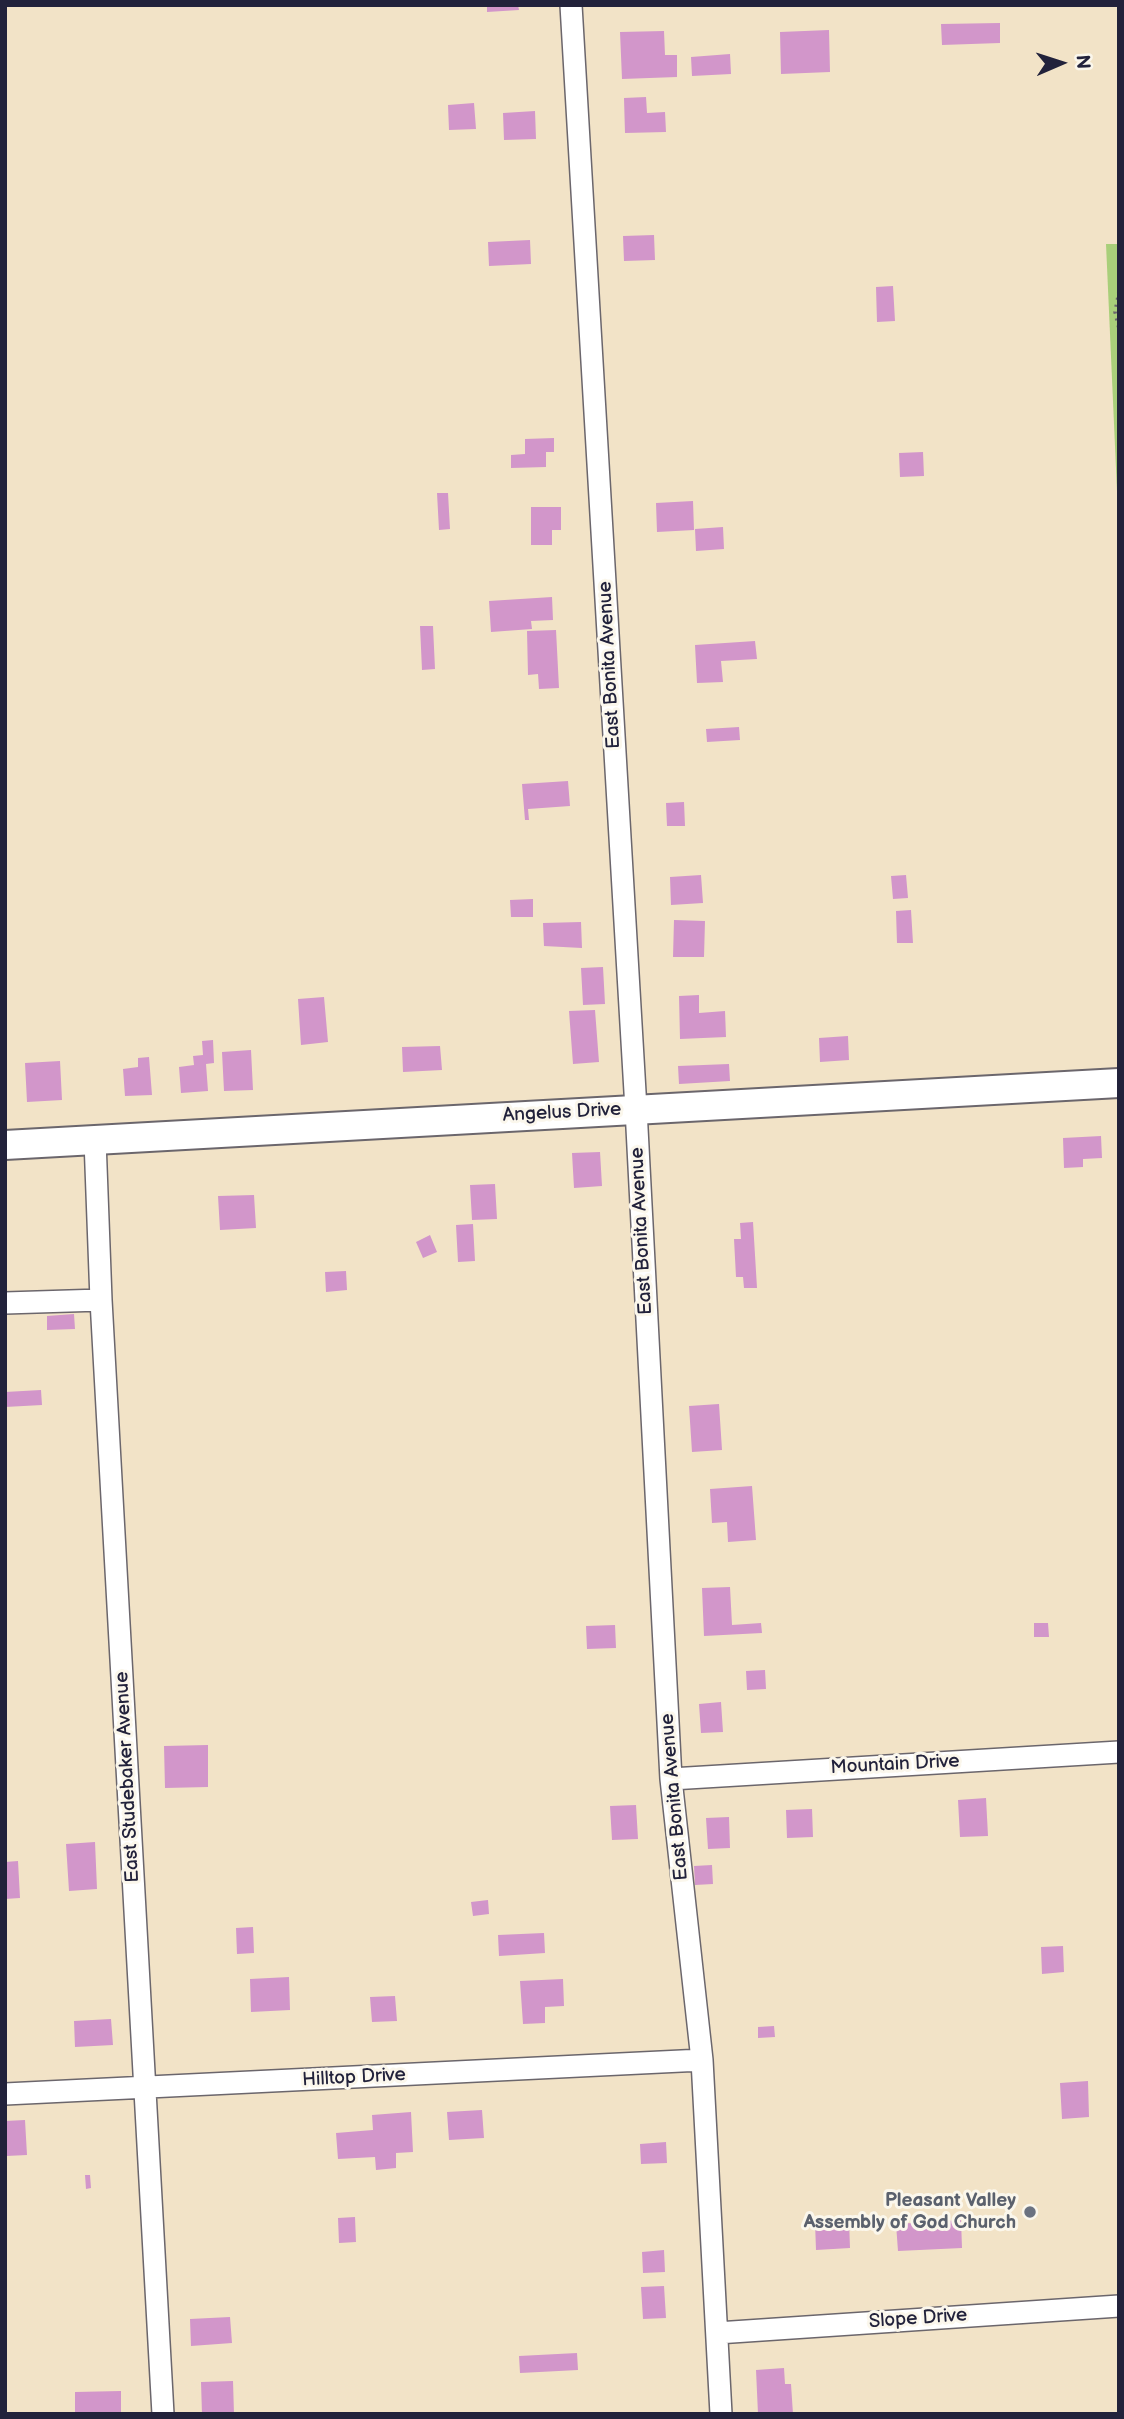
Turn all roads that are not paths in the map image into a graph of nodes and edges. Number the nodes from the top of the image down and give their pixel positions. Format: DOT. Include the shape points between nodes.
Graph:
graph roads {
  1 [pos="571,5"];
  2 [pos="1119,1083"];
  3 [pos="636,1109"];
  4 [pos="95,1140"];
  5 [pos="5,1145"];
  6 [pos="101,1300"];
  7 [pos="5,1303"];
  8 [pos="1119,1752"];
  9 [pos="671,1779"];
  10 [pos="702,2060"];
  11 [pos="145,2088"];
  12 [pos="5,2094"];
  13 [pos="1119,2306"];
  14 [pos="717,2333"];
  15 [pos="163,2414"];
  16 [pos="721,2414"];
  1 -- 3 [label="street, East Bonita Avenue"];
  2 -- 3 [label="street, Angelus Drive"];
  3 -- 4 [label="street, Angelus Drive"];
  3 -- 9 [label="street, East Bonita Avenue"];
  4 -- 5 [label="street, Angelus Drive"];
  4 -- 6 [label="street, East Studebaker Avenue"];
  6 -- 7 [label="street"];
  6 -- 11 [label="street, East Studebaker Avenue"];
  8 -- 9 [label="street, Mountain Drive"];
  9 -- 10 [label="street, East Bonita Avenue"];
  10 -- 11 [label="street, Hilltop Drive"];
  10 -- 14 [label="street, East Bonita Avenue"];
  11 -- 12 [label="street, Hilltop Drive"];
  11 -- 15 [label="street, East Studebaker Avenue"];
  13 -- 14 [label="street, Slope Drive"];
  14 -- 16 [label="street, East Bonita Avenue"];
}
